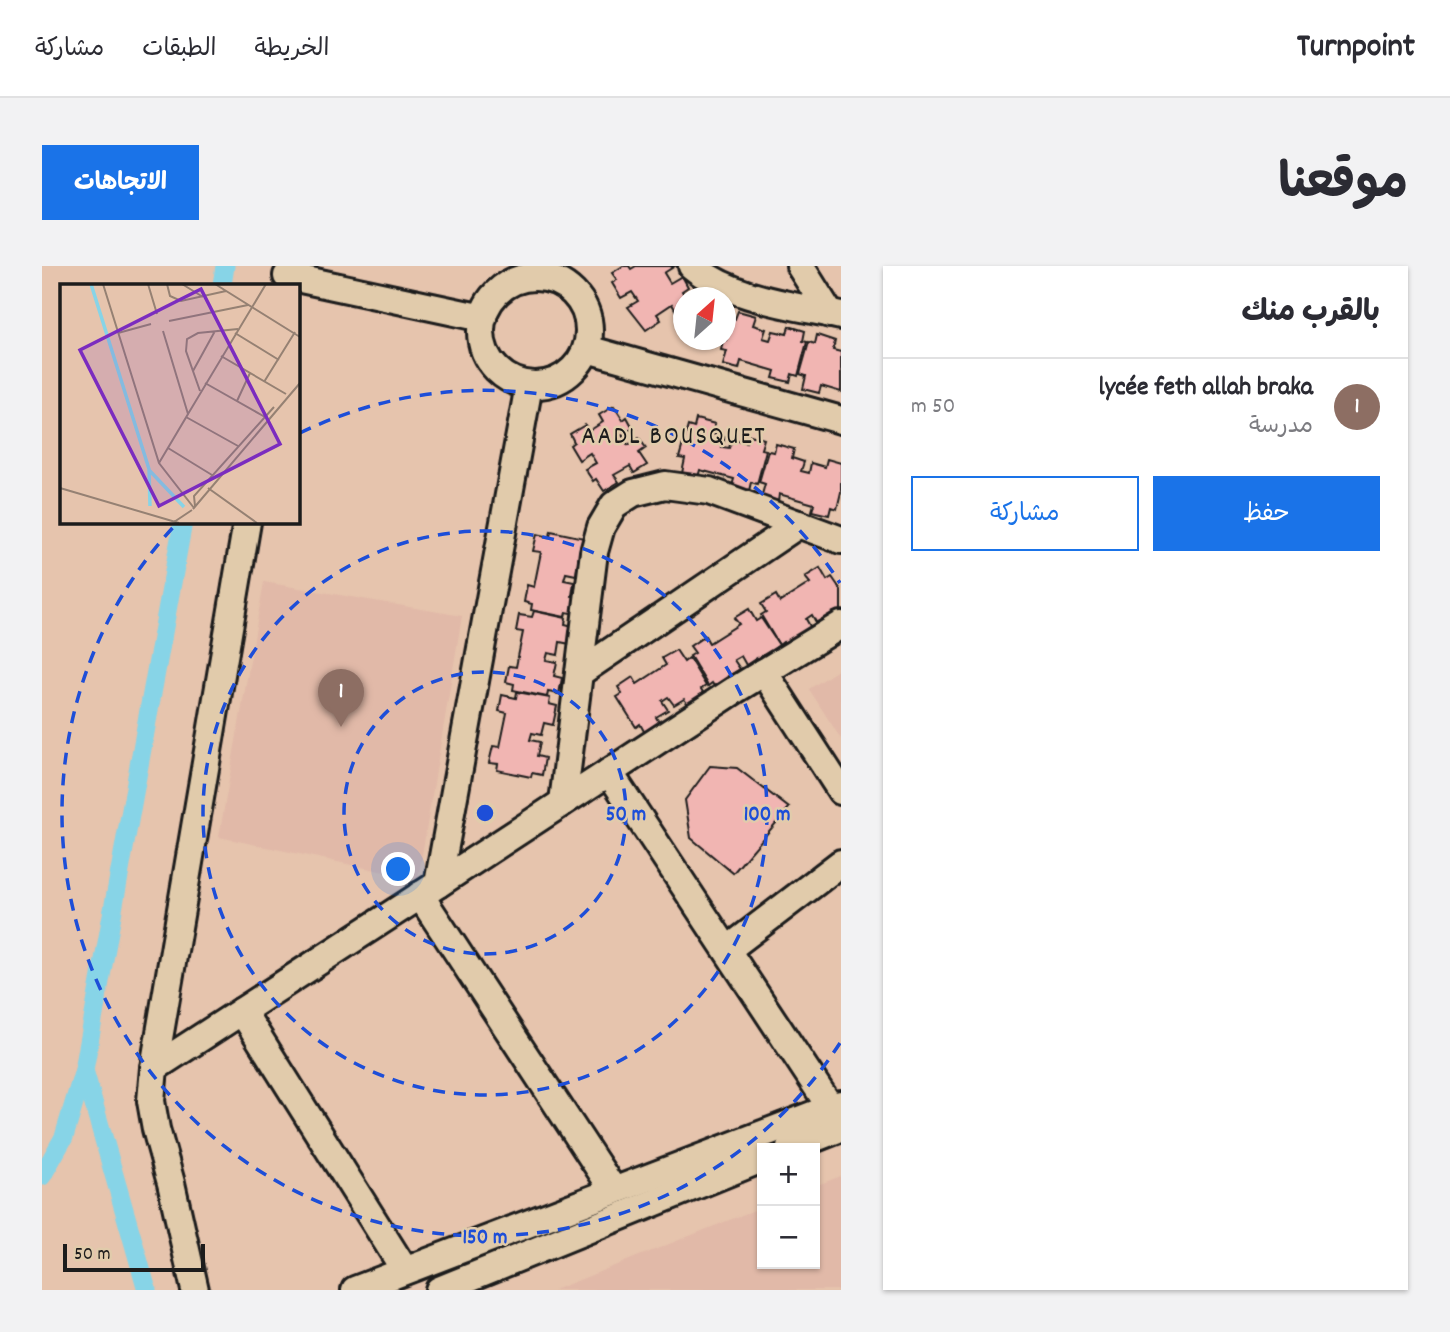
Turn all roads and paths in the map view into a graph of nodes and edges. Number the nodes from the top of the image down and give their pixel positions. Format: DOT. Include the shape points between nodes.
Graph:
graph roads {
  1 [pos="692,266"];
  2 [pos="800,266"];
  3 [pos="543,272"];
  4 [pos="288,276"];
  5 [pos="835,315"];
  6 [pos="483,318"];
  7 [pos="587,349"];
  8 [pos="529,385"];
  9 [pos="841,420"];
  10 [pos="247,523"];
  11 [pos="799,524"];
  12 [pos="841,540"];
  13 [pos="841,625"];
  14 [pos="764,672"];
  15 [pos="579,673"];
  16 [pos="609,772"];
  17 [pos="841,791"];
  18 [pos="563,802"];
  19 [pos="841,863"];
  20 [pos="429,889"];
  21 [pos="727,950"];
  22 [pos="242,1011"];
  23 [pos="154,1068"];
  24 [pos="838,1114"];
  25 [pos="797,1143"];
  26 [pos="757,1161"];
  27 [pos="614,1191"];
  28 [pos="404,1269"];
  29 [pos="195,1290"];
  30 [pos="355,1290"];
  31 [pos="439,1290"];
  1 -- 5 [label="lane" via="727,287"];
  2 -- 5 [label="lane"];
  3 -- 6 [label="lane" via="506,285 489,302"];
  3 -- 7 [label="lane" via="582,303 589,326"];
  4 -- 6 [label="lane"];
  6 -- 8 [label="lane" via="481,337 489,360 506,377"];
  7 -- 8 [label="lane" via="564,377"];
  7 -- 9 [label="lane"];
  8 -- 20 [label="lane"];
  10 -- 23 [label="lane"];
  11 -- 12 [label="lane"];
  11 -- 15 [label="lane"];
  11 -- 15 [label="lane" via="709,491 665,485 633,493 614,505 594,552"];
  13 -- 14 [label="lane"];
  14 -- 16 [label="lane"];
  14 -- 17 [label="lane"];
  15 -- 18 [label="lane"];
  16 -- 18 [label="lane"];
  16 -- 21 [label="lane"];
  18 -- 20 [label="lane"];
  19 -- 21 [label="lane"];
  20 -- 22 [label="lane"];
  20 -- 27 [label="lane"];
  21 -- 24 [label="lane"];
  22 -- 23 [label="lane"];
  22 -- 28 [label="lane"];
  23 -- 29 [label="lane" via="151,1101 156,1129"];
  24 -- 25 [label="lane"];
  24 -- 27 [label="lane"];
  26 -- 31 [label="lane"];
  27 -- 28 [label="lane"];
  28 -- 30 [label="lane"];
}
